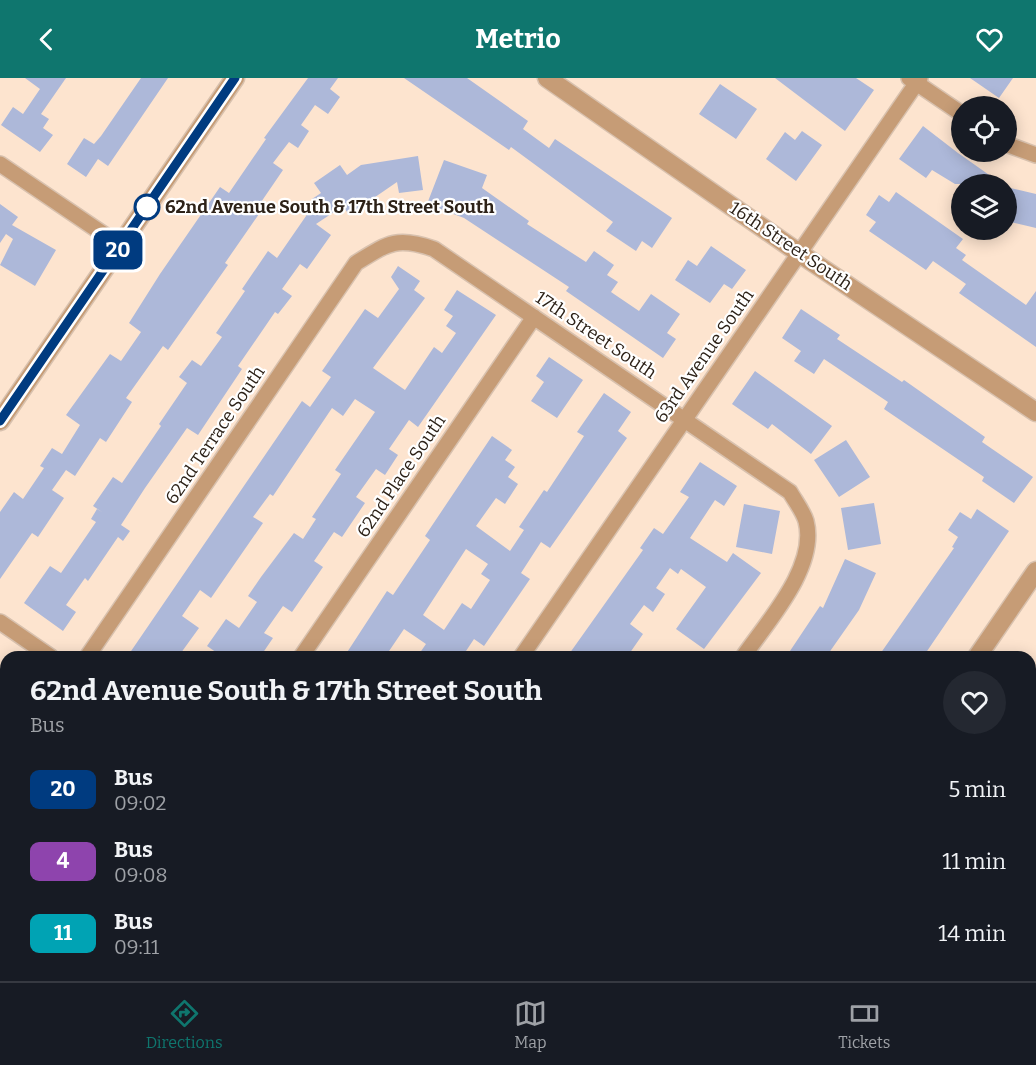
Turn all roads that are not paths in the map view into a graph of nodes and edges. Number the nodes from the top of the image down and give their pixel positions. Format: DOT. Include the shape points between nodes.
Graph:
graph roads {
  1 [pos="235,78"];
  2 [pos="547,78"];
  3 [pos="915,80"];
  4 [pos="951,106"];
  5 [pos="1017,148"];
  6 [pos="1036,155"];
  7 [pos="0,164"];
  8 [pos="384,245"];
  9 [pos="121,246"];
  10 [pos="799,253"];
  11 [pos="534,316"];
  12 [pos="1036,412"];
  13 [pos="684,419"];
  14 [pos="0,421"];
  15 [pos="1036,571"];
  16 [pos="0,622"];
  17 [pos="42,651"];
  18 [pos="91,651"];
  19 [pos="305,651"];
  20 [pos="525,651"];
  21 [pos="746,651"];
  22 [pos="981,651"];
  1 -- 9 [label="street"];
  2 -- 10 [label="street, 16th Street South"];
  3 -- 4 [label="street"];
  3 -- 10 [label="street, 63rd Avenue South"];
  5 -- 6 [label="street"];
  7 -- 9 [label="street"];
  8 -- 11 [label="street, 17th Street South" via="411,241 434,249"];
  8 -- 18 [label="street, 62nd Terrace South" via="356,262"];
  9 -- 14 [label="street"];
  10 -- 12 [label="street, 16th Street South"];
  10 -- 13 [label="street, 63rd Avenue South"];
  11 -- 13 [label="street, 17th Street South"];
  11 -- 19 [label="street, 62nd Place South"];
  13 -- 20 [label="street, 63rd Avenue South"];
  13 -- 21 [label="street, 17th Street South" via="790,492 806,520 808,544 796,581"];
  15 -- 22 [label="street"];
  16 -- 17 [label="street"];
}
